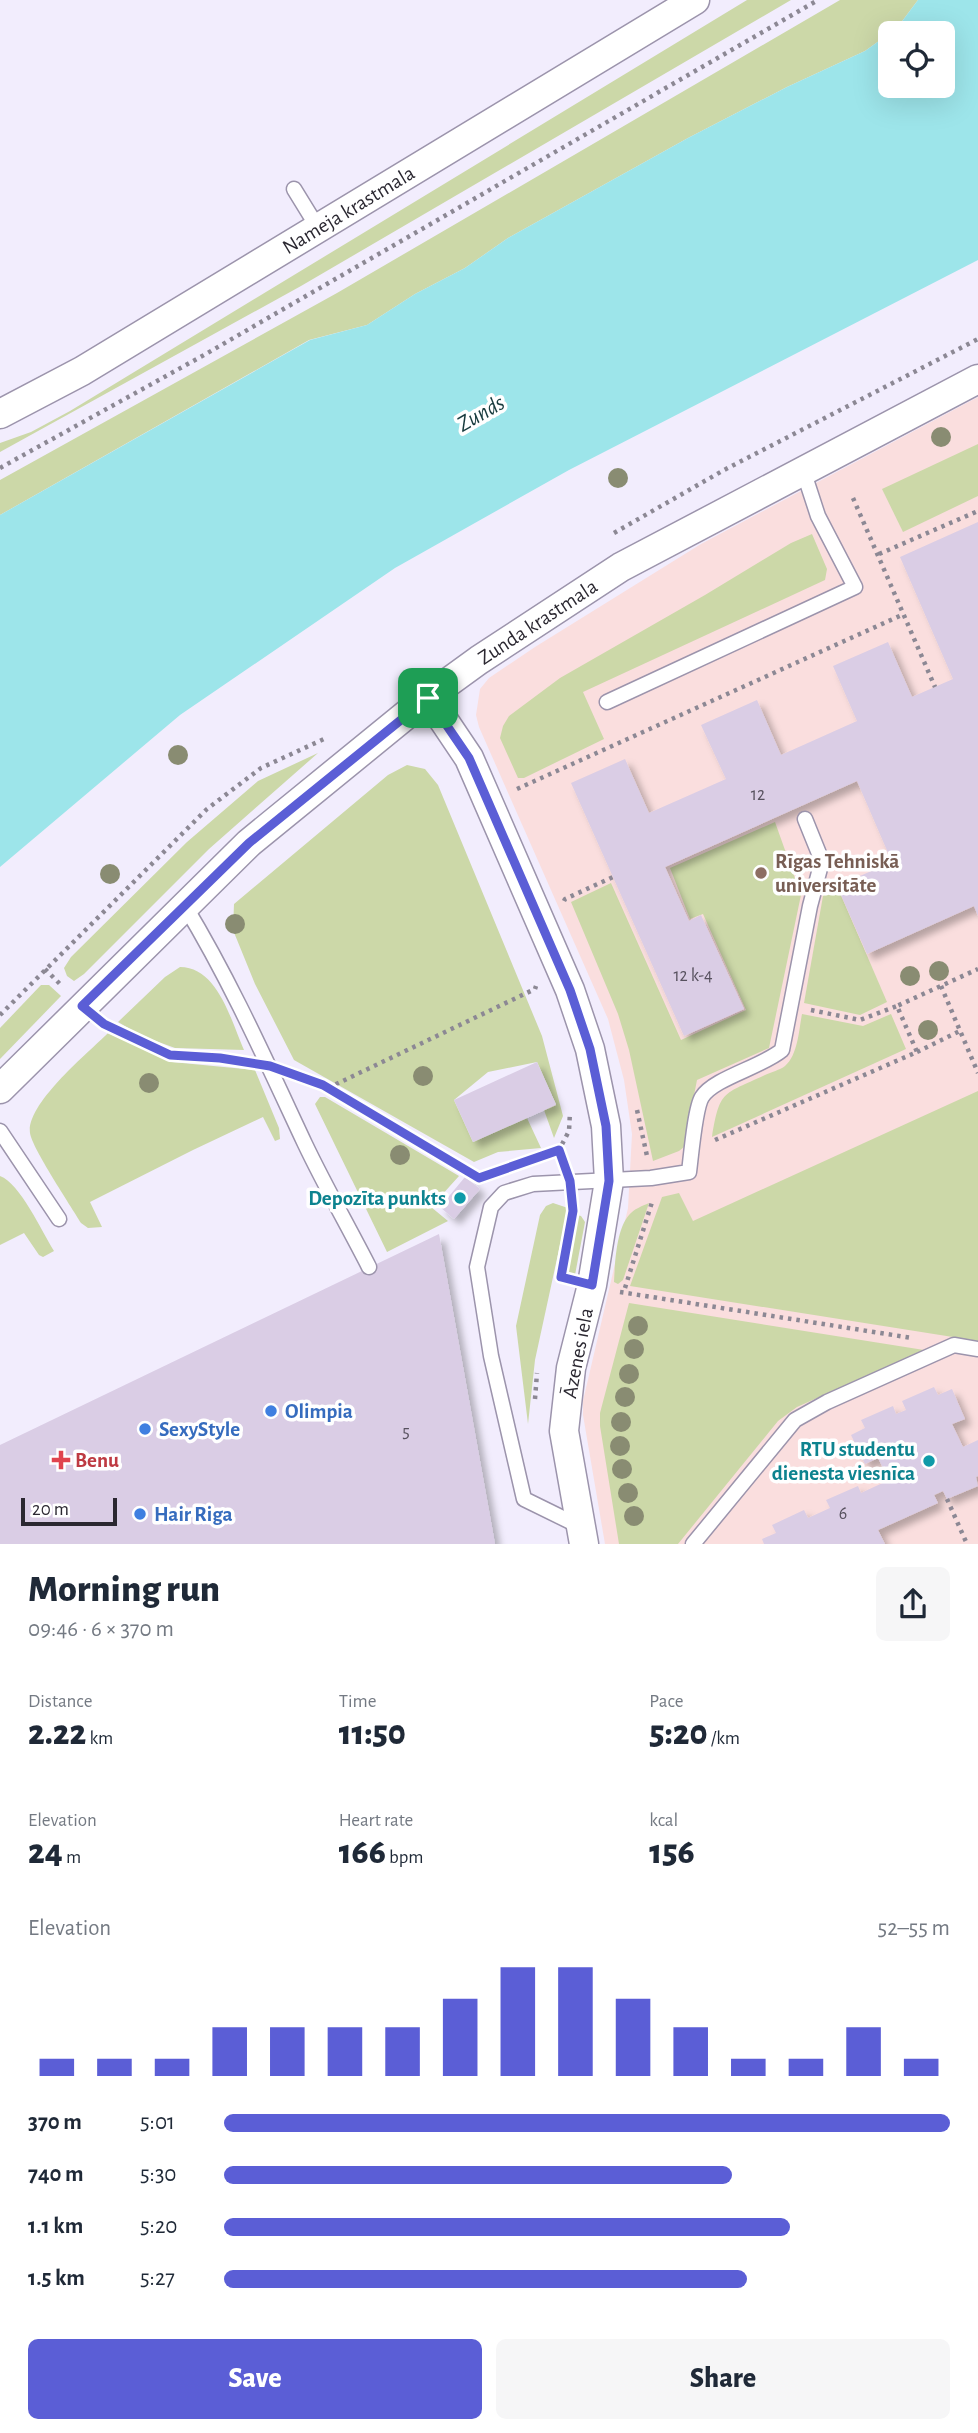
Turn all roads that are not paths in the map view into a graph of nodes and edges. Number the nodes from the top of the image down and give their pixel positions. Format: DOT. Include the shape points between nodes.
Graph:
graph roads {
  1 [pos="695,0"];
  2 [pos="294,189"];
  3 [pos="318,228"];
  4 [pos="978,379"];
  5 [pos="0,414"];
  6 [pos="803,470"];
  7 [pos="428,698"];
  8 [pos="607,702"];
  9 [pos="805,818"];
  10 [pos="185,906"];
  11 [pos="0,1089"];
  12 [pos="0,1130"];
  13 [pos="609,1181"];
  14 [pos="59,1219"];
  15 [pos="369,1267"];
  16 [pos="978,1349"];
  17 [pos="583,1535"];
  18 [pos="693,1544"];
  1 -- 3 [label="street, Nameja krastmala"];
  2 -- 3 [label="lane"];
  3 -- 5 [label="street, Nameja krastmala" via="82,371"];
  4 -- 6 [label="street, Zunda krastmala"];
  6 -- 7 [label="street, Zunda krastmala" via="621,567"];
  6 -- 8 [label="lane" via="818,516 855,587"];
  7 -- 10 [label="street, Zunda krastmala" via="249,843"];
  7 -- 13 [label="street, Āzenes iela" via="469,758 570,990 590,1049 606,1126"];
  9 -- 13 [label="lane" via="822,861 782,1050 712,1087 701,1098 689,1172"];
  10 -- 11 [label="street, Zunda krastmala"];
  10 -- 15 [label="lane"];
  12 -- 14 [label="lane"];
  13 -- 17 [label="street, Āzenes iela" via="592,1285 571,1368 564,1431"];
  13 -- 17 [label="lane" via="533,1184 503,1193 491,1208 477,1267 491,1356 524,1499"];
  16 -- 18 [label="lane" via="954,1345 795,1419"];
}
